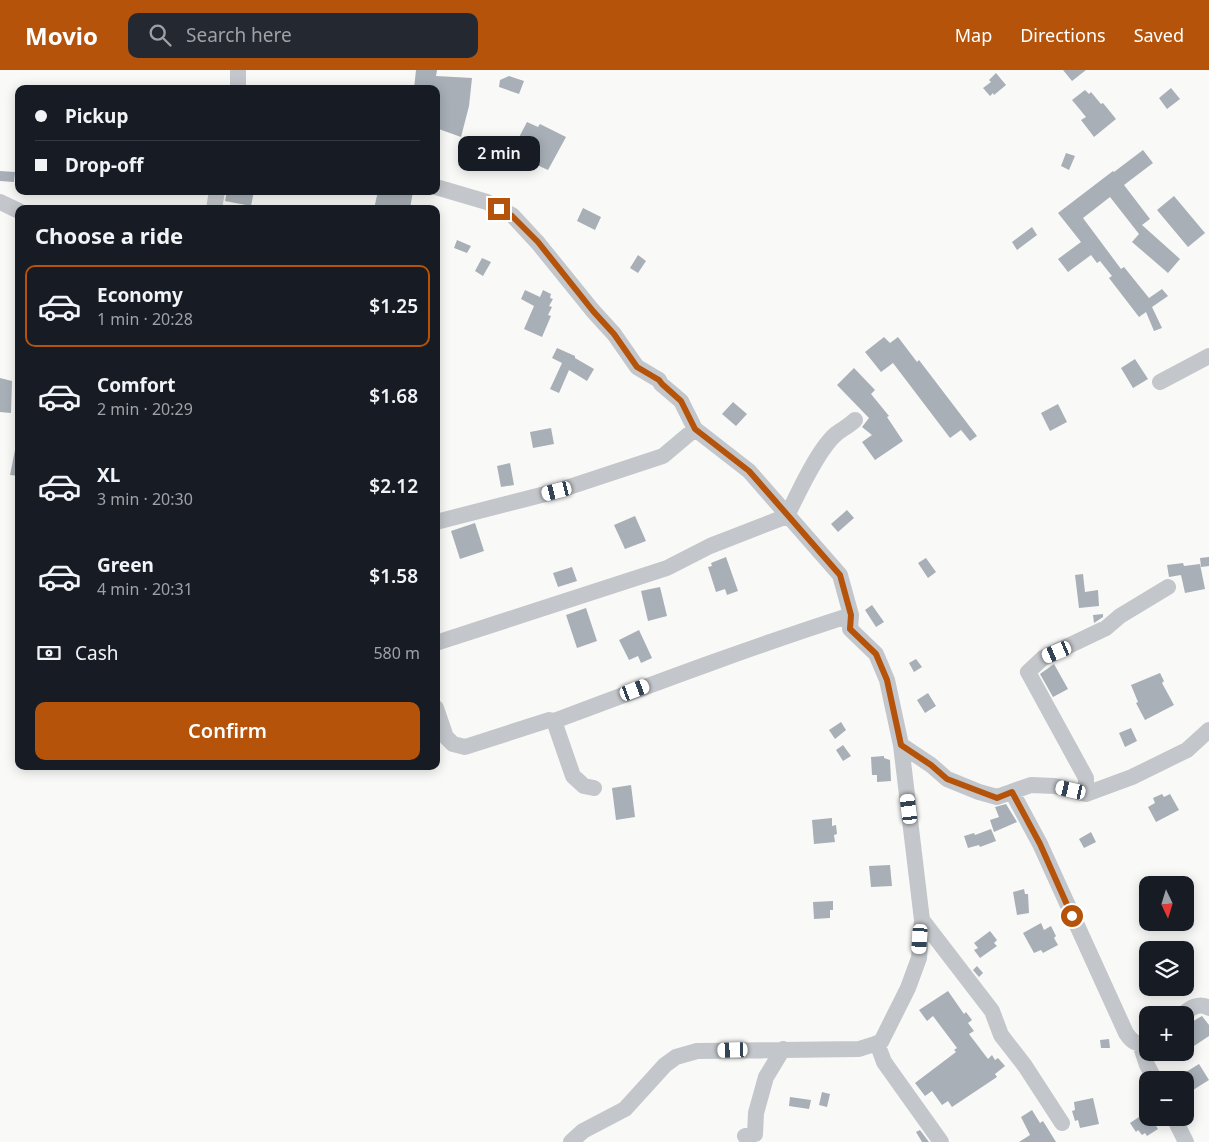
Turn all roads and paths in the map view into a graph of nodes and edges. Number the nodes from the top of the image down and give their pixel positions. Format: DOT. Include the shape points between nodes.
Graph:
graph roads {
  1 [pos="238,70"];
  2 [pos="238,85"];
  3 [pos="440,188"];
  4 [pos="0,202"];
  5 [pos="15,209"];
  6 [pos="1209,356"];
  7 [pos="1160,382"];
  8 [pos="855,420"];
  9 [pos="695,429"];
  10 [pos="787,516"];
  11 [pos="440,521"];
  12 [pos="1168,587"];
  13 [pos="851,615"];
  14 [pos="440,642"];
  15 [pos="440,720"];
  16 [pos="554,722"];
  17 [pos="1209,730"];
  18 [pos="901,745"];
  19 [pos="594,788"];
  20 [pos="1012,792"];
  21 [pos="1086,794"];
  22 [pos="922,920"];
  23 [pos="1194,1006"];
  24 [pos="1209,1008"];
  25 [pos="877,1043"];
  26 [pos="1139,1043"];
  27 [pos="783,1049"];
  28 [pos="1062,1123"];
  29 [pos="1178,1126"];
  30 [pos="745,1136"];
  31 [pos="571,1142"];
  32 [pos="941,1142"];
  33 [pos="1186,1142"];
  1 -- 2 [label="street"];
  3 -- 9 [label="street" via="487,202 512,216 538,242 637,367 659,380 681,401"];
  4 -- 5 [label="street"];
  6 -- 7 [label="street"];
  8 -- 10 [label="street" via="835,435 826,447"];
  9 -- 10 [label="street" via="749,471"];
  9 -- 11 [label="street" via="663,456 557,491"];
  10 -- 13 [label="street" via="840,575"];
  10 -- 14 [label="street" via="710,546 667,568"];
  12 -- 21 [label="street" via="1106,628 1043,658 1028,672 1086,778"];
  13 -- 16 [label="street" via="660,681"];
  13 -- 18 [label="street" via="850,629 876,654 887,680"];
  15 -- 16 [label="street" via="446,738 465,748 549,720"];
  16 -- 19 [label="street" via="573,776 584,786"];
  17 -- 21 [label="street" via="1187,750 1132,777"];
  18 -- 20 [label="street" via="947,779 997,798"];
  18 -- 22 [label="street"];
  20 -- 21 [label="street" via="1031,785 1055,786"];
  20 -- 26 [label="street" via="1040,844 1126,1033 1132,1042"];
  22 -- 25 [label="street" via="919,958 908,988 881,1042"];
  22 -- 28 [label="street" via="992,1011 1001,1036"];
  23 -- 24 [label="street"];
  25 -- 27 [label="street" via="859,1049"];
  25 -- 32 [label="street" via="884,1062"];
  27 -- 30 [label="street" via="766,1077 756,1113 755,1134"];
  27 -- 31 [label="street" via="697,1051 676,1057 625,1110 583,1131"];
  29 -- 33 [label="street"];
}
